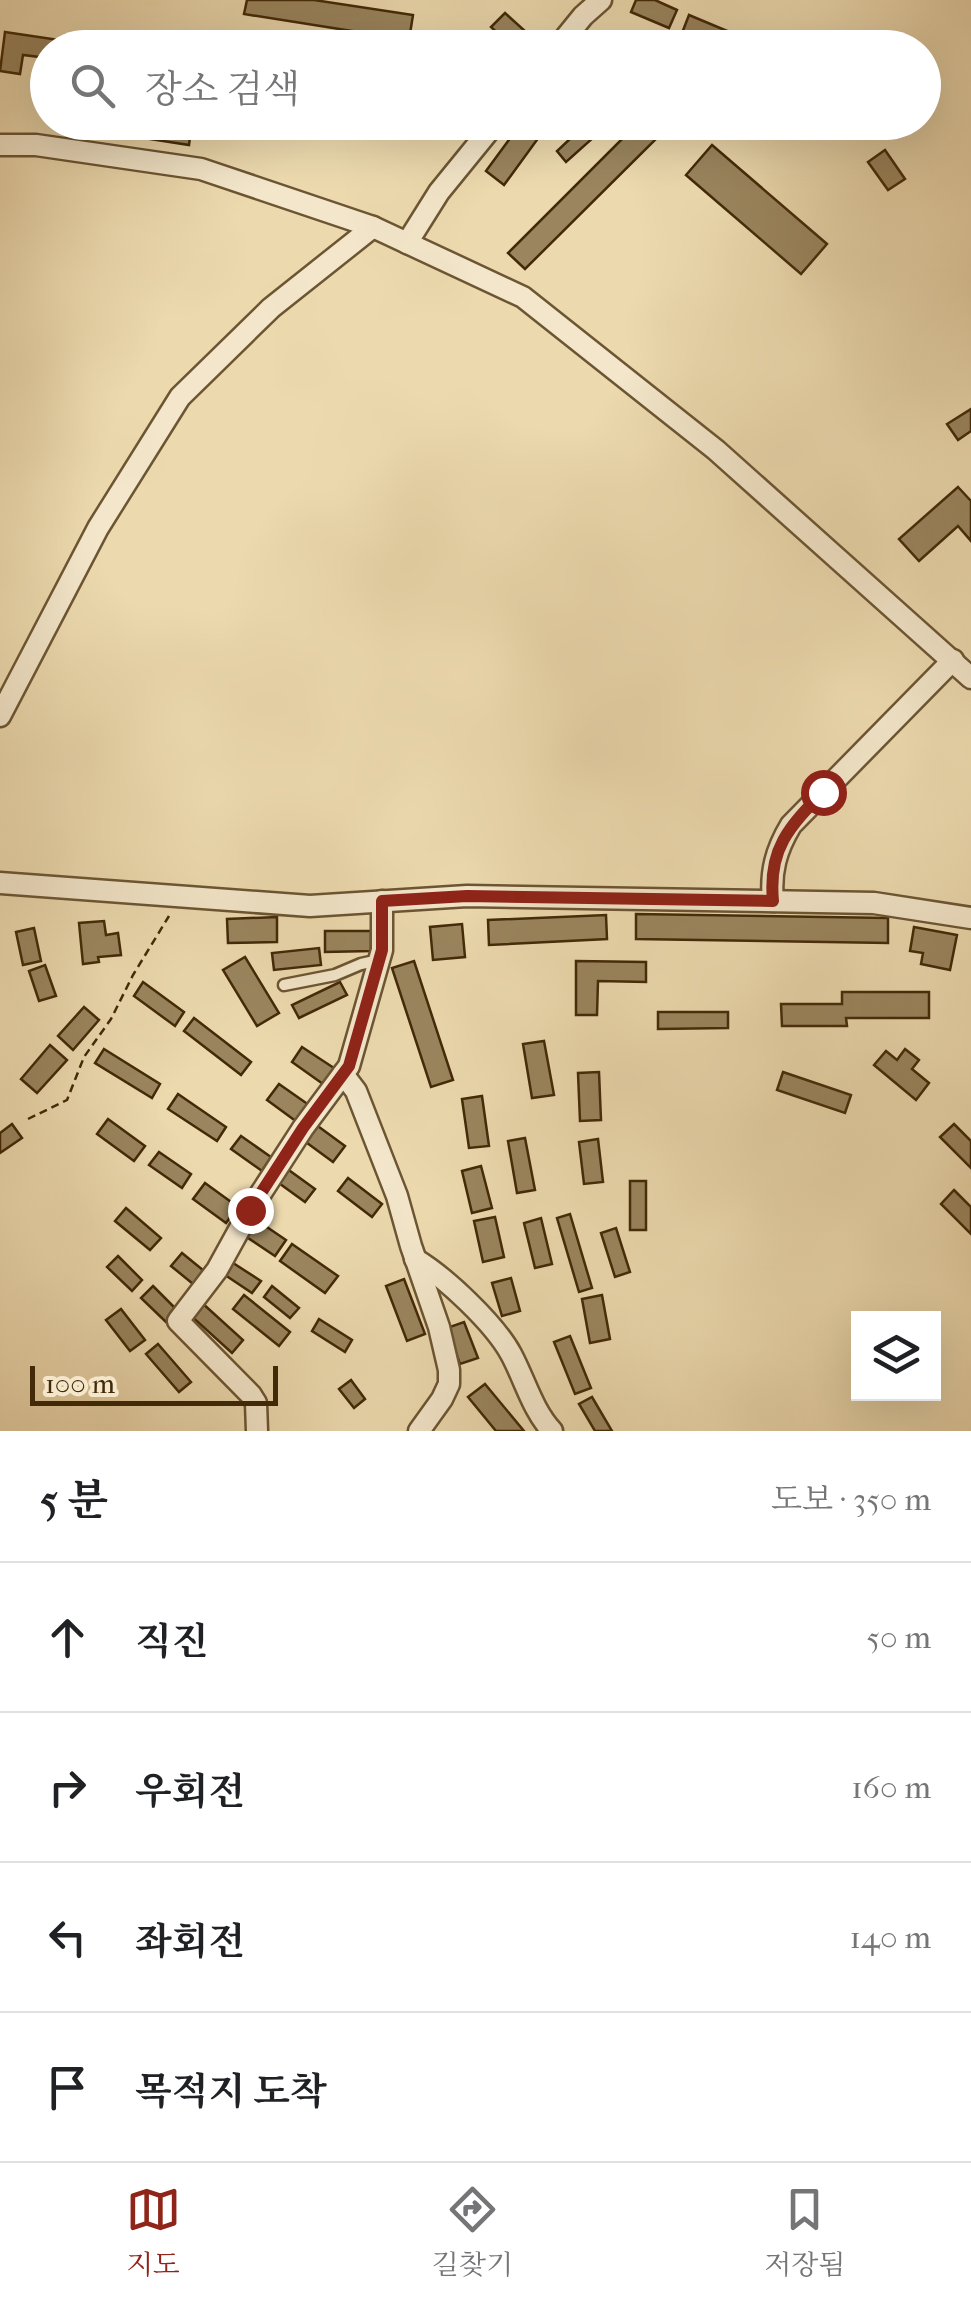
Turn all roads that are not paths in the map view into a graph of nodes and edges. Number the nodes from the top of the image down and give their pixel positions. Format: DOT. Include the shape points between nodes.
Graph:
graph roads {
  1 [pos="602,0"];
  2 [pos="572,30"];
  3 [pos="482,140"];
  4 [pos="0,145"];
  5 [pos="373,227"];
  6 [pos="406,243"];
  7 [pos="952,660"];
  8 [pos="971,678"];
  9 [pos="0,716"];
  10 [pos="0,883"];
  11 [pos="382,901"];
  12 [pos="773,901"];
  13 [pos="971,918"];
  14 [pos="379,960"];
  15 [pos="284,985"];
  16 [pos="343,1074"];
  17 [pos="415,1259"];
  18 [pos="257,1431"];
  19 [pos="419,1431"];
  20 [pos="552,1431"];
  1 -- 2 [label="street"];
  3 -- 6 [label="street"];
  4 -- 5 [label="street" via="201,169"];
  5 -- 6 [label="street"];
  5 -- 9 [label="street" via="271,308 180,397 98,528"];
  6 -- 7 [label="street" via="522,297 716,450"];
  7 -- 8 [label="street"];
  7 -- 12 [label="street" via="791,825 773,864"];
  10 -- 11 [label="street" via="310,906"];
  11 -- 12 [label="street"];
  11 -- 14 [label="street"];
  12 -- 13 [label="street" via="874,902"];
  14 -- 15 [label="lane"];
  14 -- 16 [label="street"];
  16 -- 17 [label="street" via="370,1126"];
  16 -- 18 [label="street" via="178,1321 251,1395"];
  17 -- 19 [label="street" via="450,1370 450,1384"];
  17 -- 20 [label="street" via="471,1305 509,1350"];
}
